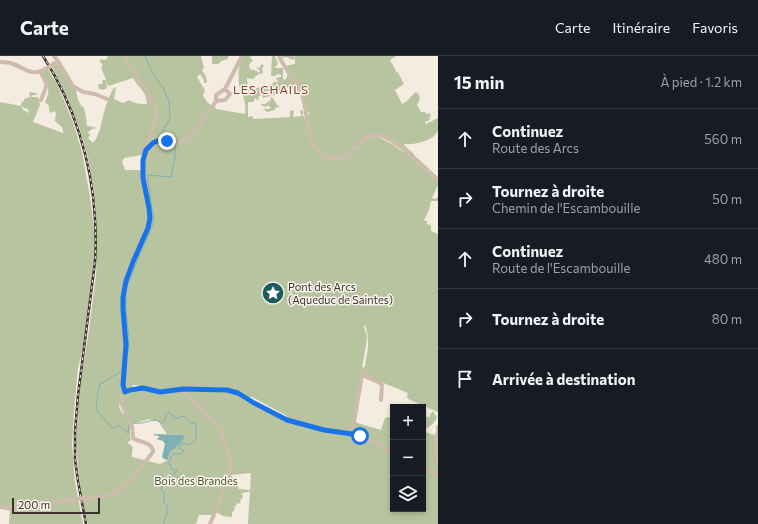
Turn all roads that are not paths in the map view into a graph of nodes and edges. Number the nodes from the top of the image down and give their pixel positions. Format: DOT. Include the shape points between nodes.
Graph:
graph roads {
  1 [pos="54,56"];
  2 [pos="124,56"];
  3 [pos="242,56"];
  4 [pos="279,56"];
  5 [pos="58,60"];
  6 [pos="0,62"];
  7 [pos="41,71"];
  8 [pos="226,89"];
  9 [pos="107,99"];
  10 [pos="41,100"];
  11 [pos="216,101"];
  12 [pos="146,150"];
  13 [pos="438,180"];
  14 [pos="363,370"];
  15 [pos="362,375"];
  16 [pos="183,389"];
  17 [pos="125,392"];
  18 [pos="381,400"];
  19 [pos="438,432"];
  20 [pos="352,434"];
  21 [pos="390,450"];
  22 [pos="438,463"];
  23 [pos="426,470"];
  24 [pos="438,476"];
  25 [pos="0,507"];
  26 [pos="210,524"];
  1 -- 5 [label="street"];
  2 -- 12 [label="street" via="156,107 157,116"];
  3 -- 8 [label="street"];
  4 -- 13 [label="street" via="303,97 309,132 318,152 337,160 343,158 366,138 379,135 402,148"];
  5 -- 7 [label="street, bridge"];
  5 -- 9 [label="street" via="73,86 83,92"];
  6 -- 7 [label="street" via="14,64 29,72"];
  7 -- 10 [label="street" via="47,86"];
  8 -- 11 [label="street" via="216,95"];
  8 -- 11 [label="street" via="230,94 225,100"];
  11 -- 12 [label="street" via="188,138 182,142 157,141"];
  12 -- 17 [label="street" via="142,171 150,218 123,297"];
  14 -- 15 [label="street"];
  15 -- 18 [label="street" via="382,385"];
  15 -- 20 [label="street"];
  16 -- 17 [label="street" via="160,392 143,388"];
  16 -- 20 [label="street" via="227,390 238,393 287,420"];
  16 -- 26 [label="street" via="220,429 230,464 224,490"];
  17 -- 25 [label="street, bridge" via="122,394 121,403 131,424 133,438 150,445 153,449 127,485 108,496 33,507"];
  19 -- 22 [label="street"];
  20 -- 21 [label="street"];
  23 -- 24 [label="street"];
}
